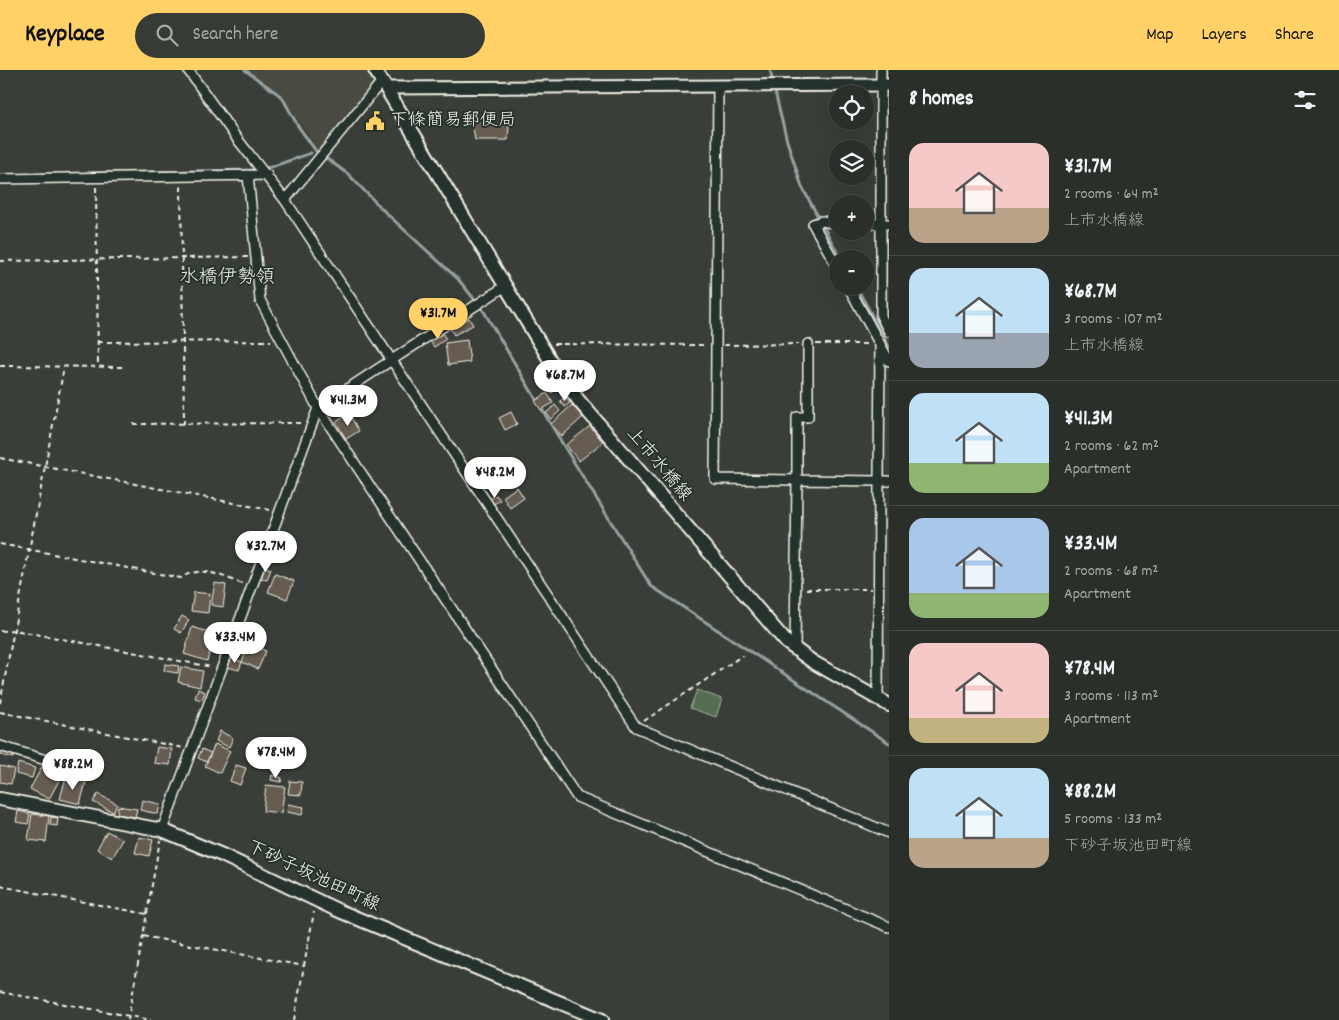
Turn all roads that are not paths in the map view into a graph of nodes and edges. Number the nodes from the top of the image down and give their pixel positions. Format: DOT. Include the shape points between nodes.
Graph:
graph roads {
  1 [pos="188,70"];
  2 [pos="881,70"];
  3 [pos="382,80"];
  4 [pos="885,85"];
  5 [pos="718,86"];
  6 [pos="248,175"];
  7 [pos="267,175"];
  8 [pos="0,179"];
  9 [pos="285,200"];
  10 [pos="829,222"];
  11 [pos="884,224"];
  12 [pos="829,252"];
  13 [pos="504,287"];
  14 [pos="853,295"];
  15 [pos="889,332"];
  16 [pos="808,344"];
  17 [pos="880,344"];
  18 [pos="391,361"];
  19 [pos="889,361"];
  20 [pos="318,408"];
  21 [pos="797,480"];
  22 [pos="878,481"];
  23 [pos="889,481"];
  24 [pos="885,644"];
  25 [pos="795,649"];
  26 [pos="884,702"];
  27 [pos="0,746"];
  28 [pos="49,761"];
  29 [pos="0,799"];
  30 [pos="162,830"];
  31 [pos="889,833"];
  32 [pos="889,927"];
  33 [pos="602,1020"];
  1 -- 7 [label="street"];
  2 -- 4 [label="street"];
  3 -- 5 [label="street"];
  3 -- 9 [label="street"];
  3 -- 13 [label="main road, 上市水橋線"];
  4 -- 5 [label="street"];
  4 -- 11 [label="street"];
  5 -- 21 [label="street" via="715,479"];
  6 -- 7 [label="street"];
  6 -- 8 [label="street"];
  6 -- 20 [label="street" via="260,300"];
  7 -- 9 [label="street"];
  9 -- 18 [label="street"];
  10 -- 12 [label="street" via="813,224"];
  11 -- 15 [label="street" via="881,316"];
  13 -- 18 [label="street"];
  13 -- 25 [label="main road, 上市水橋線" via="579,401 765,620"];
  14 -- 17 [label="street"];
  16 -- 21 [label="street" via="808,417 797,417"];
  17 -- 19 [label="street"];
  17 -- 22 [label="street"];
  18 -- 20 [label="street"];
  18 -- 31 [label="street" via="636,727"];
  20 -- 30 [label="street"];
  20 -- 32 [label="street" via="577,797"];
  21 -- 22 [label="street"];
  21 -- 25 [label="street"];
  22 -- 23 [label="street"];
  22 -- 24 [label="street" via="880,590"];
  24 -- 26 [label="street"];
  25 -- 26 [label="main road, 上市水橋線"];
  27 -- 28 [label="street"];
  29 -- 30 [label="main road, 下砂子坂池田町線"];
  30 -- 33 [label="main road, 下砂子坂池田町線" via="222,854 316,900"];
}
